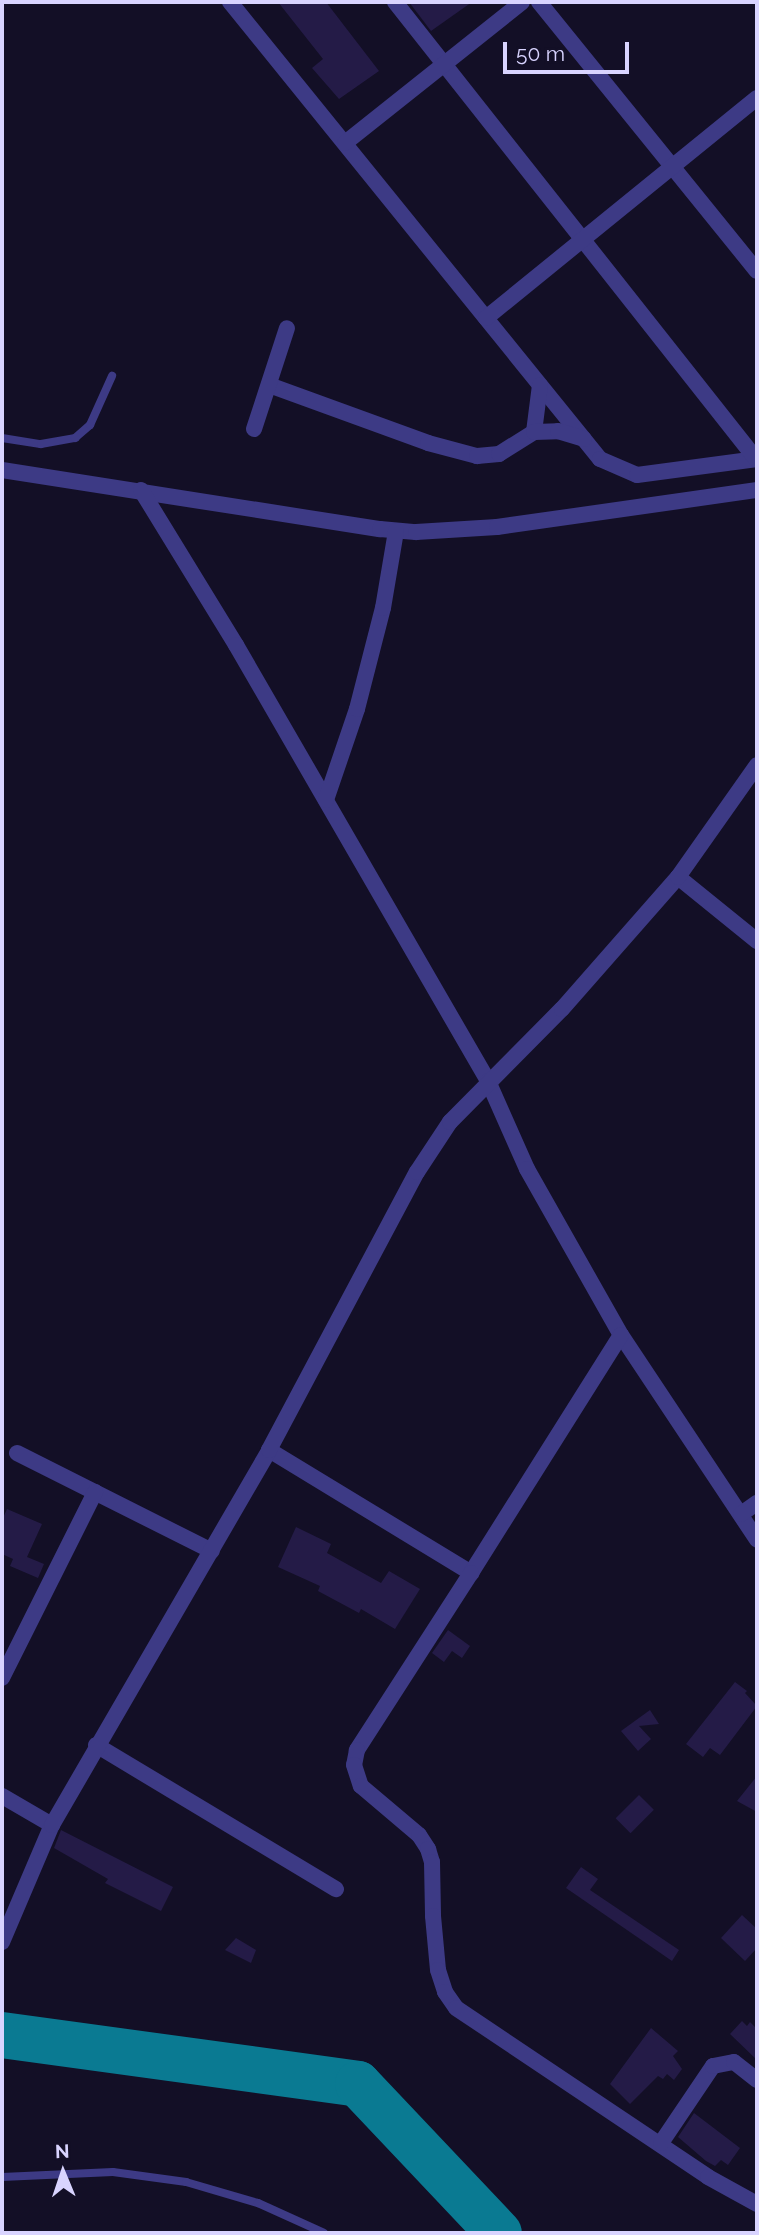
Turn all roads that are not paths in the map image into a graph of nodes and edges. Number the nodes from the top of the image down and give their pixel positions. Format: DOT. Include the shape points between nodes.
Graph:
graph roads {
  1 [pos="230,2"];
  2 [pos="395,2"];
  3 [pos="522,2"];
  4 [pos="540,2"];
  5 [pos="444,64"];
  6 [pos="757,98"];
  7 [pos="345,143"];
  8 [pos="673,166"];
  9 [pos="583,239"];
  10 [pos="757,271"];
  11 [pos="486,318"];
  12 [pos="287,328"];
  13 [pos="113,376"];
  14 [pos="269,385"];
  15 [pos="540,385"];
  16 [pos="254,429"];
  17 [pos="534,432"];
  18 [pos="2,438"];
  19 [pos="584,439"];
  20 [pos="757,459"];
  21 [pos="2,470"];
  22 [pos="141,490"];
  23 [pos="757,490"];
  24 [pos="396,531"];
  25 [pos="757,765"];
  26 [pos="326,800"];
  27 [pos="678,877"];
  28 [pos="757,941"];
  29 [pos="488,1081"];
  30 [pos="621,1335"];
  31 [pos="269,1450"];
  32 [pos="18,1453"];
  33 [pos="94,1492"];
  34 [pos="757,1503"];
  35 [pos="741,1514"];
  36 [pos="757,1540"];
  37 [pos="212,1551"];
  38 [pos="471,1573"];
  39 [pos="2,1678"];
  40 [pos="96,1745"];
  41 [pos="2,1796"];
  42 [pos="52,1825"];
  43 [pos="336,1889"];
  44 [pos="2,1942"];
  45 [pos="757,2080"];
  46 [pos="661,2143"];
  47 [pos="2,2177"];
  48 [pos="757,2204"];
  49 [pos="324,2233"];
  1 -- 7 [label="street"];
  2 -- 5 [label="street"];
  3 -- 5 [label="street"];
  4 -- 8 [label="street"];
  5 -- 7 [label="street"];
  5 -- 9 [label="street"];
  6 -- 8 [label="street"];
  7 -- 11 [label="street"];
  8 -- 9 [label="street"];
  8 -- 10 [label="street"];
  9 -- 11 [label="street"];
  9 -- 20 [label="street"];
  11 -- 15 [label="street"];
  12 -- 14 [label="street"];
  13 -- 18 [label="lane" via="90,425 75,438 41,444"];
  14 -- 16 [label="street"];
  14 -- 17 [label="street" via="428,443 477,456 499,454"];
  15 -- 17 [label="street"];
  15 -- 19 [label="street"];
  17 -- 19 [label="street" via="558,431"];
  19 -- 20 [label="street" via="600,460 637,475"];
  21 -- 22 [label="street"];
  22 -- 24 [label="street"];
  22 -- 26 [label="street"];
  23 -- 24 [label="street" via="498,527"];
  24 -- 26 [label="street" via="383,608 360,697"];
  25 -- 27 [label="street"];
  26 -- 29 [label="street"];
  27 -- 28 [label="street"];
  27 -- 29 [label="street" via="562,1009"];
  29 -- 30 [label="street" via="527,1169"];
  29 -- 31 [label="street" via="450,1122 417,1172"];
  30 -- 35 [label="street"];
  30 -- 38 [label="street"];
  31 -- 37 [label="street"];
  31 -- 38 [label="street"];
  32 -- 33 [label="street"];
  33 -- 37 [label="street"];
  33 -- 39 [label="street"];
  34 -- 35 [label="street"];
  35 -- 36 [label="street"];
  37 -- 40 [label="street"];
  38 -- 46 [label="street" via="357,1750 355,1776 419,1835 428,1849 438,1970 456,2008"];
  40 -- 42 [label="street"];
  40 -- 43 [label="street"];
  41 -- 42 [label="street"];
  42 -- 44 [label="street"];
  45 -- 46 [label="street" via="734,2062 713,2066"];
  46 -- 48 [label="street"];
  47 -- 49 [label="lane" via="76,2171 174,2180 258,2203"];
}
